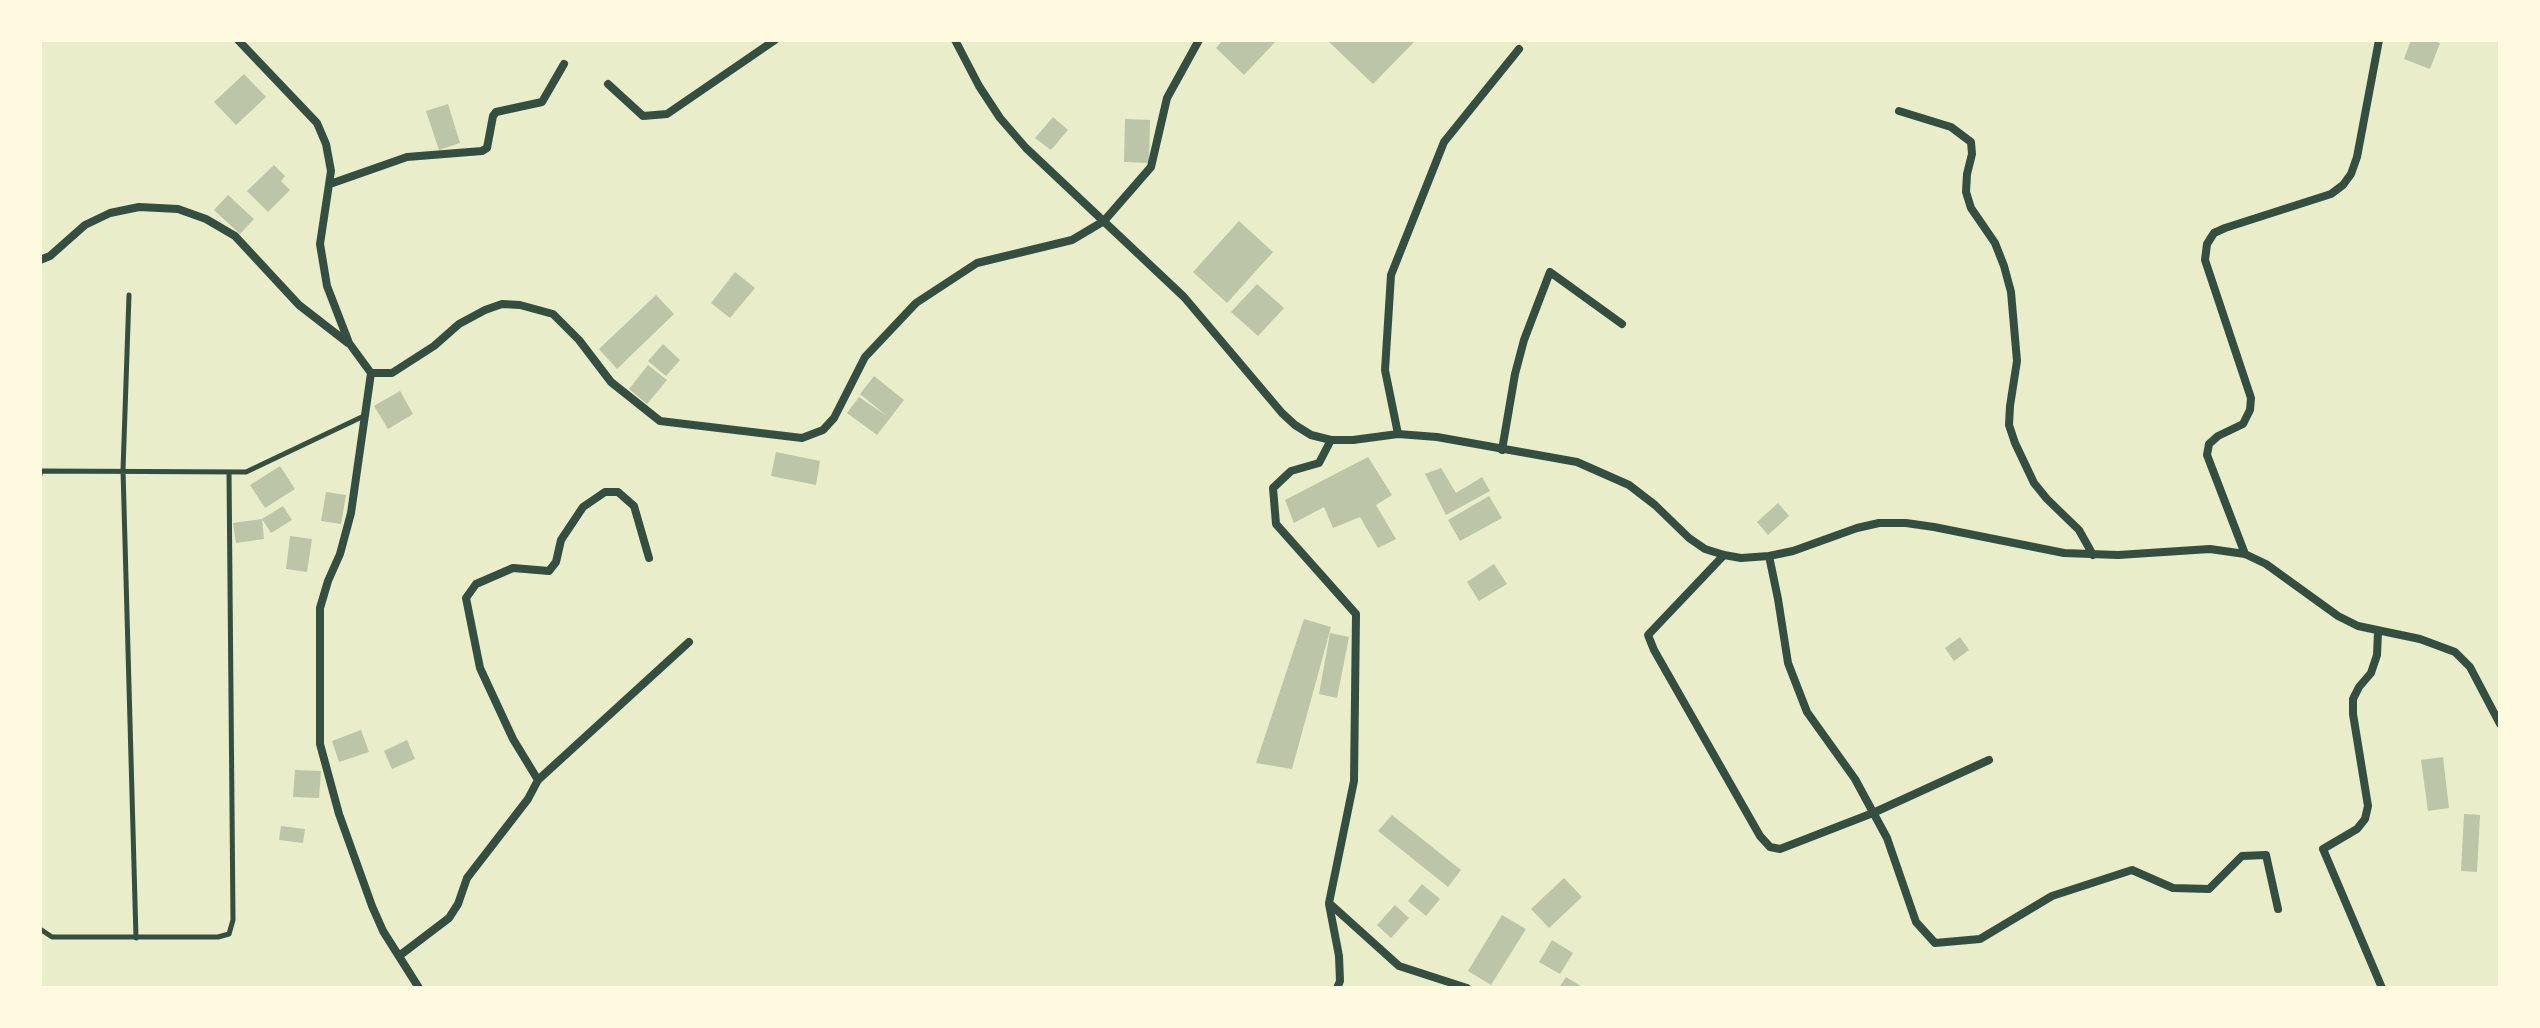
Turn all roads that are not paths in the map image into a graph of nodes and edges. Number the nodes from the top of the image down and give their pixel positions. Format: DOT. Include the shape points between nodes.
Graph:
graph roads {
  1 [pos="238,40"];
  2 [pos="775,40"];
  3 [pos="955,40"];
  4 [pos="1199,40"];
  5 [pos="2379,40"];
  6 [pos="1519,49"];
  7 [pos="564,64"];
  8 [pos="608,84"];
  9 [pos="1899,111"];
  10 [pos="330,184"];
  11 [pos="1104,221"];
  12 [pos="40,260"];
  13 [pos="129,295"];
  14 [pos="1622,324"];
  15 [pos="349,343"];
  16 [pos="371,373"];
  17 [pos="366,415"];
  18 [pos="1398,434"];
  19 [pos="1331,440"];
  20 [pos="1502,450"];
  21 [pos="123,470"];
  22 [pos="229,472"];
  23 [pos="40,475"];
  24 [pos="2245,554"];
  25 [pos="1724,555"];
  26 [pos="2093,555"];
  27 [pos="1769,556"];
  28 [pos="649,558"];
  29 [pos="2378,632"];
  30 [pos="689,642"];
  31 [pos="2500,724"];
  32 [pos="1989,760"];
  33 [pos="538,780"];
  34 [pos="1873,813"];
  35 [pos="1329,903"];
  36 [pos="2278,909"];
  37 [pos="40,929"];
  38 [pos="136,938"];
  39 [pos="399,956"];
  40 [pos="419,988"];
  41 [pos="1337,988"];
  42 [pos="1467,988"];
  43 [pos="2382,988"];
  1 -- 10 [label="street" via="317,123 326,144"];
  2 -- 8 [label="street" via="667,114 643,116"];
  3 -- 11 [label="street" via="1000,118"];
  4 -- 11 [label="street" via="1167,98 1151,167"];
  5 -- 24 [label="street" via="2357,157 2343,185 2331,194 2225,228 2207,244 2205,260 2251,398 2243,424 2218,436 2207,455"];
  6 -- 18 [label="street" via="1444,142 1391,275 1385,370"];
  7 -- 10 [label="street" via="542,102 496,112 482,151 407,157"];
  9 -- 26 [label="street" via="1951,127 1971,142 1966,192 1995,243 2011,292 2017,361 2009,425 2034,483 2079,530"];
  10 -- 15 [label="street" via="320,244 327,286"];
  11 -- 16 [label="street" via="1072,240 977,263 916,303 865,357 834,418 823,430 802,438 660,421 611,382 553,314 520,305 485,310 392,373"];
  11 -- 19 [label="street" via="1184,297 1282,413 1311,435"];
  12 -- 15 [label="street" via="110,213 139,207 178,209 235,236 299,305"];
  13 -- 21 [label="lane"];
  14 -- 20 [label="street" via="1550,272 1518,362"];
  15 -- 16 [label="street"];
  16 -- 17 [label="street"];
  17 -- 22 [label="lane" via="246,472"];
  17 -- 39 [label="street" via="351,513 320,608 320,744 372,906"];
  18 -- 19 [label="street"];
  18 -- 20 [label="street"];
  19 -- 35 [label="street" via="1319,463 1291,471 1273,488 1276,524 1356,614 1354,781"];
  20 -- 25 [label="street" via="1556,457 1602,472 1629,485 1705,549"];
  21 -- 22 [label="lane"];
  21 -- 23 [label="lane"];
  21 -- 38 [label="lane"];
  22 -- 38 [label="lane" via="233,920 229,934 218,937"];
  24 -- 26 [label="street" via="2210,549"];
  24 -- 29 [label="street" via="2338,616"];
  25 -- 27 [label="street"];
  25 -- 34 [label="street" via="1648,635 1760,836 1780,849"];
  26 -- 27 [label="street" via="2035,549 1934,527 1879,523"];
  27 -- 34 [label="street" via="1788,663 1807,712"];
  28 -- 33 [label="street" via="634,506 618,492 605,492 583,507 549,571 513,568 476,584 466,598 480,668"];
  29 -- 31 [label="street" via="2455,652 2470,667"];
  29 -- 43 [label="street" via="2371,673 2353,699 2368,806 2365,819 2323,849"];
  30 -- 33 [label="street"];
  32 -- 34 [label="street"];
  33 -- 39 [label="street" via="467,878 449,918"];
  34 -- 36 [label="street" via="1916,922 1935,943 1980,939 2052,896 2132,870 2173,888 2209,889 2242,856 2266,855"];
  35 -- 41 [label="street" via="1339,956"];
  35 -- 42 [label="street" via="1399,966"];
  37 -- 38 [label="lane" via="52,937"];
  39 -- 40 [label="street"];
}
